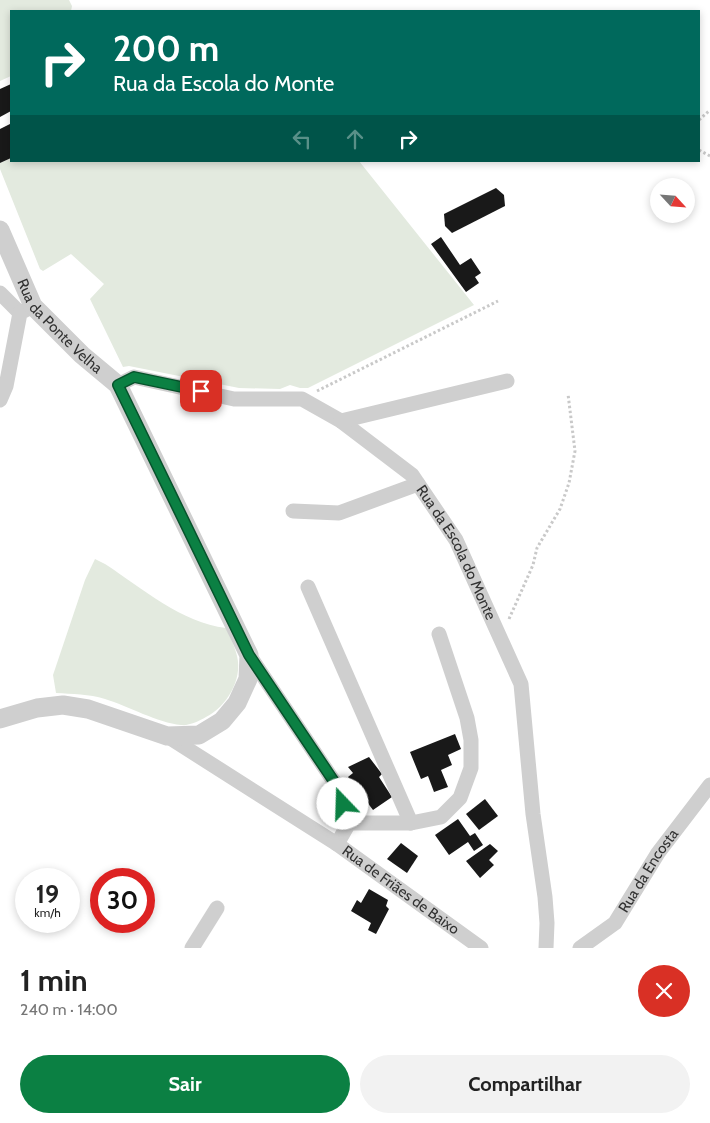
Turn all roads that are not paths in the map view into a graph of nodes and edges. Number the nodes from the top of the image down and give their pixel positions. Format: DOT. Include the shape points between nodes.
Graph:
graph roads {
  1 [pos="0,230"];
  2 [pos="0,293"];
  3 [pos="26,310"];
  4 [pos="507,380"];
  5 [pos="118,385"];
  6 [pos="0,400"];
  7 [pos="341,420"];
  8 [pos="418,484"];
  9 [pos="293,511"];
  10 [pos="308,587"];
  11 [pos="438,634"];
  12 [pos="249,655"];
  13 [pos="0,719"];
  14 [pos="167,736"];
  15 [pos="710,785"];
  16 [pos="349,823"];
  17 [pos="411,823"];
  18 [pos="337,844"];
  19 [pos="217,908"];
  20 [pos="192,948"];
  21 [pos="481,948"];
  22 [pos="546,948"];
  23 [pos="580,948"];
  1 -- 3 [label="street, Rua da Ponte Velha"];
  2 -- 3 [label="street"];
  3 -- 5 [label="street, Rua da Ponte Velha"];
  3 -- 6 [label="street"];
  4 -- 7 [label="street"];
  5 -- 7 [label="street, Rua da Escola do Monte" via="134,377 234,399 302,399"];
  5 -- 12 [label="street, Rua da Ponte Velha"];
  7 -- 8 [label="street, Rua da Escola do Monte" via="412,475"];
  8 -- 9 [label="street" via="339,513"];
  8 -- 22 [label="street, Rua da Escola do Monte" via="456,540 520,684 545,897"];
  10 -- 17 [label="street"];
  11 -- 17 [label="street" via="467,718 471,740 470,768 460,798 441,817"];
  12 -- 14 [label="street, Rua da Ponte Velha" via="248,679 237,703 222,721 199,735"];
  12 -- 16 [label="street, Rua da Ponte Velha" via="337,786"];
  13 -- 14 [label="street, Rua da Ponte Velha" via="37,708 63,705 88,709"];
  14 -- 18 [label="street, Rua de Friães de Baixo"];
  15 -- 23 [label="street, Rua da Encosta" via="658,854 615,923"];
  16 -- 17 [label="street"];
  16 -- 18 [label="street"];
  18 -- 21 [label="street, Rua de Friães de Baixo"];
  19 -- 20 [label="street"];
}
